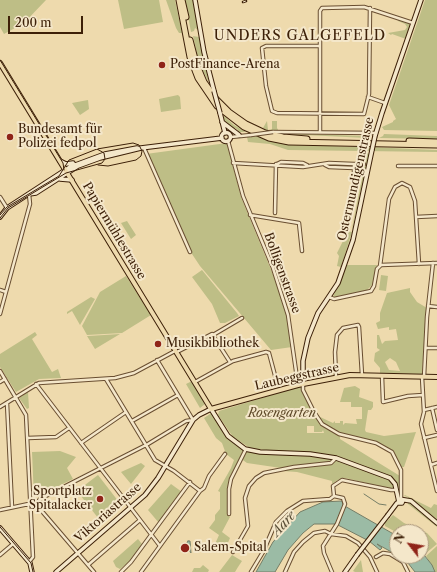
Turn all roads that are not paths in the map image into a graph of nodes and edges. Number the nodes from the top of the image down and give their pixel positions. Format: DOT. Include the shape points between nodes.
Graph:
graph roads {
  1 [pos="179,0"];
  2 [pos="182,0"];
  3 [pos="195,0"];
  4 [pos="421,0"];
  5 [pos="370,8"];
  6 [pos="413,23"];
  7 [pos="320,46"];
  8 [pos="0,63"];
  9 [pos="368,98"];
  10 [pos="385,103"];
  11 [pos="320,114"];
  12 [pos="222,122"];
  13 [pos="320,132"];
  14 [pos="225,133"];
  15 [pos="376,134"];
  16 [pos="239,135"];
  17 [pos="231,137"];
  18 [pos="222,138"];
  19 [pos="228,141"];
  20 [pos="437,142"];
  21 [pos="437,145"];
  22 [pos="142,148"];
  23 [pos="94,158"];
  24 [pos="60,160"];
  25 [pos="233,163"];
  26 [pos="276,164"];
  27 [pos="354,164"];
  28 [pos="364,164"];
  29 [pos="325,165"];
  30 [pos="398,166"];
  31 [pos="437,166"];
  32 [pos="354,168"];
  33 [pos="66,171"];
  34 [pos="354,176"];
  35 [pos="72,180"];
  36 [pos="54,182"];
  37 [pos="29,194"];
  38 [pos="0,197"];
  39 [pos="7,208"];
  40 [pos="1,213"];
  41 [pos="275,213"];
  42 [pos="250,215"];
  43 [pos="437,216"];
  44 [pos="416,217"];
  45 [pos="302,251"];
  46 [pos="190,252"];
  47 [pos="437,263"];
  48 [pos="419,264"];
  49 [pos="433,264"];
  50 [pos="380,266"];
  51 [pos="0,290"];
  52 [pos="6,292"];
  53 [pos="329,297"];
  54 [pos="428,306"];
  55 [pos="437,307"];
  56 [pos="0,314"];
  57 [pos="242,318"];
  58 [pos="213,334"];
  59 [pos="425,348"];
  60 [pos="437,348"];
  61 [pos="176,352"];
  62 [pos="157,360"];
  63 [pos="230,362"];
  64 [pos="0,371"];
  65 [pos="362,375"];
  66 [pos="382,376"];
  67 [pos="336,377"];
  68 [pos="423,377"];
  69 [pos="437,377"];
  70 [pos="5,379"];
  71 [pos="106,379"];
  72 [pos="0,382"];
  73 [pos="195,382"];
  74 [pos="277,383"];
  75 [pos="36,384"];
  76 [pos="303,384"];
  77 [pos="178,395"];
  78 [pos="423,395"];
  79 [pos="16,397"];
  80 [pos="7,403"];
  81 [pos="0,407"];
  82 [pos="437,407"];
  83 [pos="432,408"];
  84 [pos="211,409"];
  85 [pos="424,410"];
  86 [pos="126,412"];
  87 [pos="193,420"];
  88 [pos="132,421"];
  89 [pos="69,428"];
  90 [pos="437,430"];
  91 [pos="437,435"];
  92 [pos="28,438"];
  93 [pos="424,438"];
  94 [pos="81,443"];
  95 [pos="146,444"];
  96 [pos="246,449"];
  97 [pos="225,454"];
  98 [pos="336,458"];
  99 [pos="437,463"];
  100 [pos="431,465"];
  101 [pos="166,466"];
  102 [pos="100,468"];
  103 [pos="190,482"];
  104 [pos="397,490"];
  105 [pos="437,491"];
  106 [pos="200,492"];
  107 [pos="334,496"];
  108 [pos="400,500"];
  109 [pos="38,502"];
  110 [pos="31,503"];
  111 [pos="12,507"];
  112 [pos="130,508"];
  113 [pos="0,510"];
  114 [pos="228,514"];
  115 [pos="140,520"];
  116 [pos="437,523"];
  117 [pos="0,528"];
  118 [pos="331,534"];
  119 [pos="151,535"];
  120 [pos="13,543"];
  121 [pos="160,546"];
  122 [pos="233,552"];
  123 [pos="78,553"];
  124 [pos="0,555"];
  125 [pos="374,558"];
  126 [pos="29,562"];
  127 [pos="88,565"];
  128 [pos="32,572"];
  129 [pos="56,572"];
  130 [pos="94,572"];
  131 [pos="121,572"];
  132 [pos="141,572"];
  133 [pos="251,572"];
  134 [pos="285,572"];
  135 [pos="332,572"];
  136 [pos="344,572"];
  137 [pos="377,572"];
  138 [pos="408,572"];
  1 -- 21 [label="highway" via="190,57 198,78 217,106 244,127 269,138 289,142"];
  2 -- 20 [label="highway" via="201,76 220,103 246,124 270,134 296,139"];
  3 -- 12 [label="main road, bridge" via="204,52"];
  4 -- 6 [label="main road, Ostermundigenstrasse"];
  5 -- 6 [label="street"];
  5 -- 7 [label="street" via="322,7"];
  5 -- 9 [label="street"];
  6 -- 10 [label="main road, Ostermundigenstrasse"];
  7 -- 11 [label="street"];
  7 -- 11 [label="street" via="265,46 261,51 272,112"];
  8 -- 24 [label="main road, Papiermühlestrasse"];
  9 -- 10 [label="street"];
  9 -- 11 [label="street" via="363,115"];
  10 -- 15 [label="main road, Ostermundigenstrasse"];
  11 -- 13 [label="street"];
  12 -- 14 [label="main road"];
  12 -- 16 [label="main road"];
  13 -- 15 [label="street"];
  13 -- 16 [label="street, bridge" via="290,131"];
  14 -- 17 [label="main road" via="229,133"];
  14 -- 18 [label="main road"];
  15 -- 53 [label="main road, Ostermundigenstrasse, bridge" via="355,234 338,283"];
  16 -- 17 [label="street"];
  17 -- 19 [label="main road"];
  18 -- 19 [label="main road"];
  18 -- 22 [label="main road"];
  19 -- 25 [label="street, Bolligenstrasse"];
  22 -- 23 [label="main road"];
  22 -- 46 [label="street"];
  23 -- 24 [label="main road" via="70,164"];
  23 -- 33 [label="main road"];
  24 -- 33 [label="main road, Papiermühlestrasse"];
  25 -- 26 [label="street"];
  25 -- 42 [label="street, Bolligenstrasse"];
  26 -- 29 [label="street" via="295,167"];
  26 -- 41 [label="street"];
  27 -- 28 [label="street"];
  27 -- 29 [label="street"];
  27 -- 32 [label="street"];
  29 -- 32 [label="street"];
  30 -- 31 [label="street"];
  32 -- 34 [label="street"];
  33 -- 35 [label="main road, Papiermühlestrasse"];
  33 -- 36 [label="main road"];
  33 -- 37 [label="main road"];
  35 -- 36 [label="main road" via="63,178"];
  35 -- 61 [label="main road, Papiermühlestrasse"];
  36 -- 37 [label="main road" via="36,193"];
  37 -- 39 [label="main road"];
  37 -- 52 [label="street" via="30,204"];
  38 -- 39 [label="street"];
  39 -- 40 [label="main road"];
  42 -- 45 [label="street, Bolligenstrasse" via="299,224"];
  42 -- 76 [label="street, Bolligenstrasse" via="273,268 284,302 292,334 297,378"];
  43 -- 44 [label="street"];
  44 -- 48 [label="street"];
  44 -- 50 [label="street" via="411,190 406,184 400,183 394,188 389,199"];
  47 -- 49 [label="street"];
  48 -- 49 [label="street"];
  48 -- 50 [label="street"];
  49 -- 54 [label="street"];
  50 -- 53 [label="street" via="370,292 335,299"];
  51 -- 52 [label="street"];
  52 -- 56 [label="street"];
  53 -- 76 [label="main road, Ostermundigenstrasse" via="308,338 302,361"];
  54 -- 55 [label="street"];
  54 -- 59 [label="street"];
  57 -- 58 [label="street"];
  58 -- 61 [label="street"];
  58 -- 63 [label="street"];
  59 -- 60 [label="street"];
  59 -- 68 [label="street"];
  61 -- 62 [label="street"];
  61 -- 73 [label="main road, Papiermühlestrasse"];
  62 -- 71 [label="street" via="132,373"];
  62 -- 77 [label="street"];
  63 -- 73 [label="street"];
  63 -- 74 [label="street" via="268,352"];
  64 -- 70 [label="street"];
  65 -- 66 [label="main road, Laubeggstrasse"];
  65 -- 67 [label="main road, Laubeggstrasse"];
  65 -- 67 [label="street" via="359,325 344,328 337,335"];
  66 -- 68 [label="main road, Laubeggstrasse"];
  66 -- 78 [label="street" via="383,402"];
  67 -- 76 [label="main road, Laubeggstrasse"];
  68 -- 69 [label="main road, Laubeggstrasse"];
  68 -- 78 [label="street"];
  70 -- 72 [label="street"];
  70 -- 79 [label="street"];
  71 -- 75 [label="street"];
  71 -- 86 [label="street"];
  73 -- 84 [label="main road, Papiermühlestrasse"];
  75 -- 79 [label="street"];
  75 -- 89 [label="street"];
  76 -- 84 [label="main road, Laubeggstrasse"];
  76 -- 108 [label="street, Bolligenstrasse" via="303,390 316,417 325,426 338,434 376,443 390,451 401,470"];
  77 -- 87 [label="street"];
  77 -- 88 [label="street"];
  78 -- 85 [label="street"];
  79 -- 80 [label="street"];
  79 -- 92 [label="street" via="26,414"];
  80 -- 81 [label="street"];
  80 -- 111 [label="street"];
  82 -- 83 [label="street"];
  83 -- 85 [label="street"];
  83 -- 90 [label="street"];
  84 -- 87 [label="main road, Viktoriastrasse"];
  84 -- 96 [label="main road" via="231,439"];
  85 -- 93 [label="street" via="421,424"];
  86 -- 88 [label="street"];
  86 -- 94 [label="street"];
  87 -- 95 [label="street" via="186,421"];
  87 -- 101 [label="main road, Viktoriastrasse"];
  88 -- 95 [label="street"];
  89 -- 92 [label="street" via="57,437"];
  89 -- 94 [label="street"];
  91 -- 93 [label="street"];
  92 -- 110 [label="street"];
  93 -- 100 [label="street"];
  94 -- 102 [label="street"];
  95 -- 101 [label="street" via="154,459"];
  95 -- 102 [label="street"];
  96 -- 98 [label="main road"];
  96 -- 114 [label="street" via="231,478"];
  97 -- 106 [label="street"];
  98 -- 104 [label="main road" via="388,476 393,480"];
  98 -- 122 [label="street" via="331,463 294,467 264,473 256,478 249,486 245,498 248,526"];
  99 -- 100 [label="street"];
  100 -- 105 [label="street"];
  101 -- 103 [label="street"];
  101 -- 112 [label="main road, Viktoriastrasse" via="150,490"];
  102 -- 109 [label="street"];
  102 -- 112 [label="street"];
  103 -- 106 [label="street"];
  103 -- 119 [label="street"];
  104 -- 107 [label="street" via="342,480 333,487"];
  104 -- 108 [label="main road"];
  106 -- 121 [label="street"];
  107 -- 118 [label="street" via="343,498 345,505"];
  107 -- 133 [label="street" via="330,499 303,501 287,511 276,522"];
  108 -- 116 [label="main road" via="412,502"];
  108 -- 136 [label="main road, bridge"];
  109 -- 110 [label="street"];
  109 -- 123 [label="street" via="39,508"];
  110 -- 111 [label="street"];
  110 -- 126 [label="street" via="33,557"];
  111 -- 113 [label="street"];
  112 -- 115 [label="street"];
  112 -- 123 [label="main road, Viktoriastrasse"];
  115 -- 119 [label="street"];
  115 -- 127 [label="street"];
  117 -- 120 [label="main road"];
  118 -- 125 [label="street" via="350,538"];
  118 -- 134 [label="street" via="324,531 311,534 295,551"];
  118 -- 135 [label="street" via="323,547"];
  119 -- 121 [label="street"];
  119 -- 131 [label="street"];
  120 -- 124 [label="street"];
  120 -- 126 [label="main road"];
  121 -- 132 [label="street"];
  123 -- 127 [label="street"];
  123 -- 129 [label="main road, Viktoriastrasse"];
  125 -- 137 [label="street"];
  125 -- 138 [label="street" via="384,553 390,554 403,562"];
  126 -- 128 [label="main road"];
  127 -- 130 [label="street"];
}
